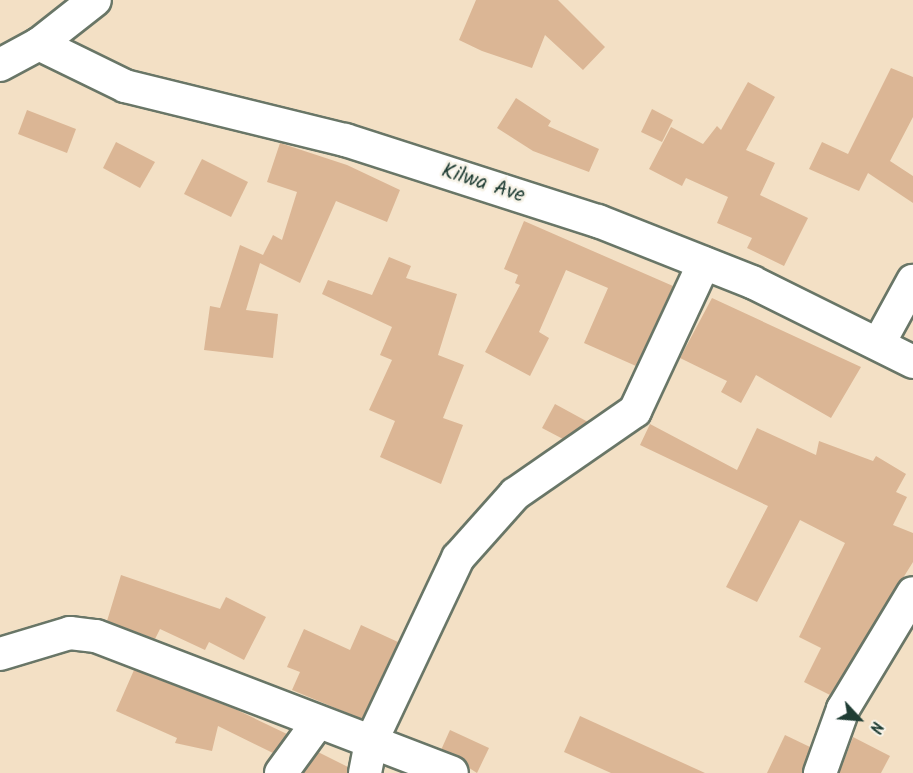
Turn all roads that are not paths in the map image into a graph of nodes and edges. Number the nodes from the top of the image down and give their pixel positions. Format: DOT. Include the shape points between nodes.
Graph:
graph roads {
  1 [pos="95,0"];
  2 [pos="39,44"];
  3 [pos="0,65"];
  4 [pos="704,263"];
  5 [pos="913,281"];
  6 [pos="879,343"];
  7 [pos="913,362"];
  8 [pos="913,593"];
  9 [pos="0,654"];
  10 [pos="318,722"];
  11 [pos="371,742"];
  12 [pos="281,773"];
  13 [pos="365,773"];
  14 [pos="452,773"];
  15 [pos="820,773"];
  1 -- 2 [label="street"];
  2 -- 3 [label="street"];
  2 -- 4 [label="street, Kilwa Ave" via="124,86 345,140 598,221"];
  4 -- 6 [label="street, Kilwa Ave"];
  4 -- 11 [label="street" via="635,411 515,494 458,558"];
  5 -- 6 [label="street"];
  6 -- 7 [label="street, Kilwa Ave"];
  8 -- 15 [label="street" via="843,709"];
  9 -- 10 [label="street" via="70,633 96,636"];
  10 -- 11 [label="street"];
  10 -- 12 [label="street"];
  11 -- 13 [label="street"];
  11 -- 14 [label="street"];
}
